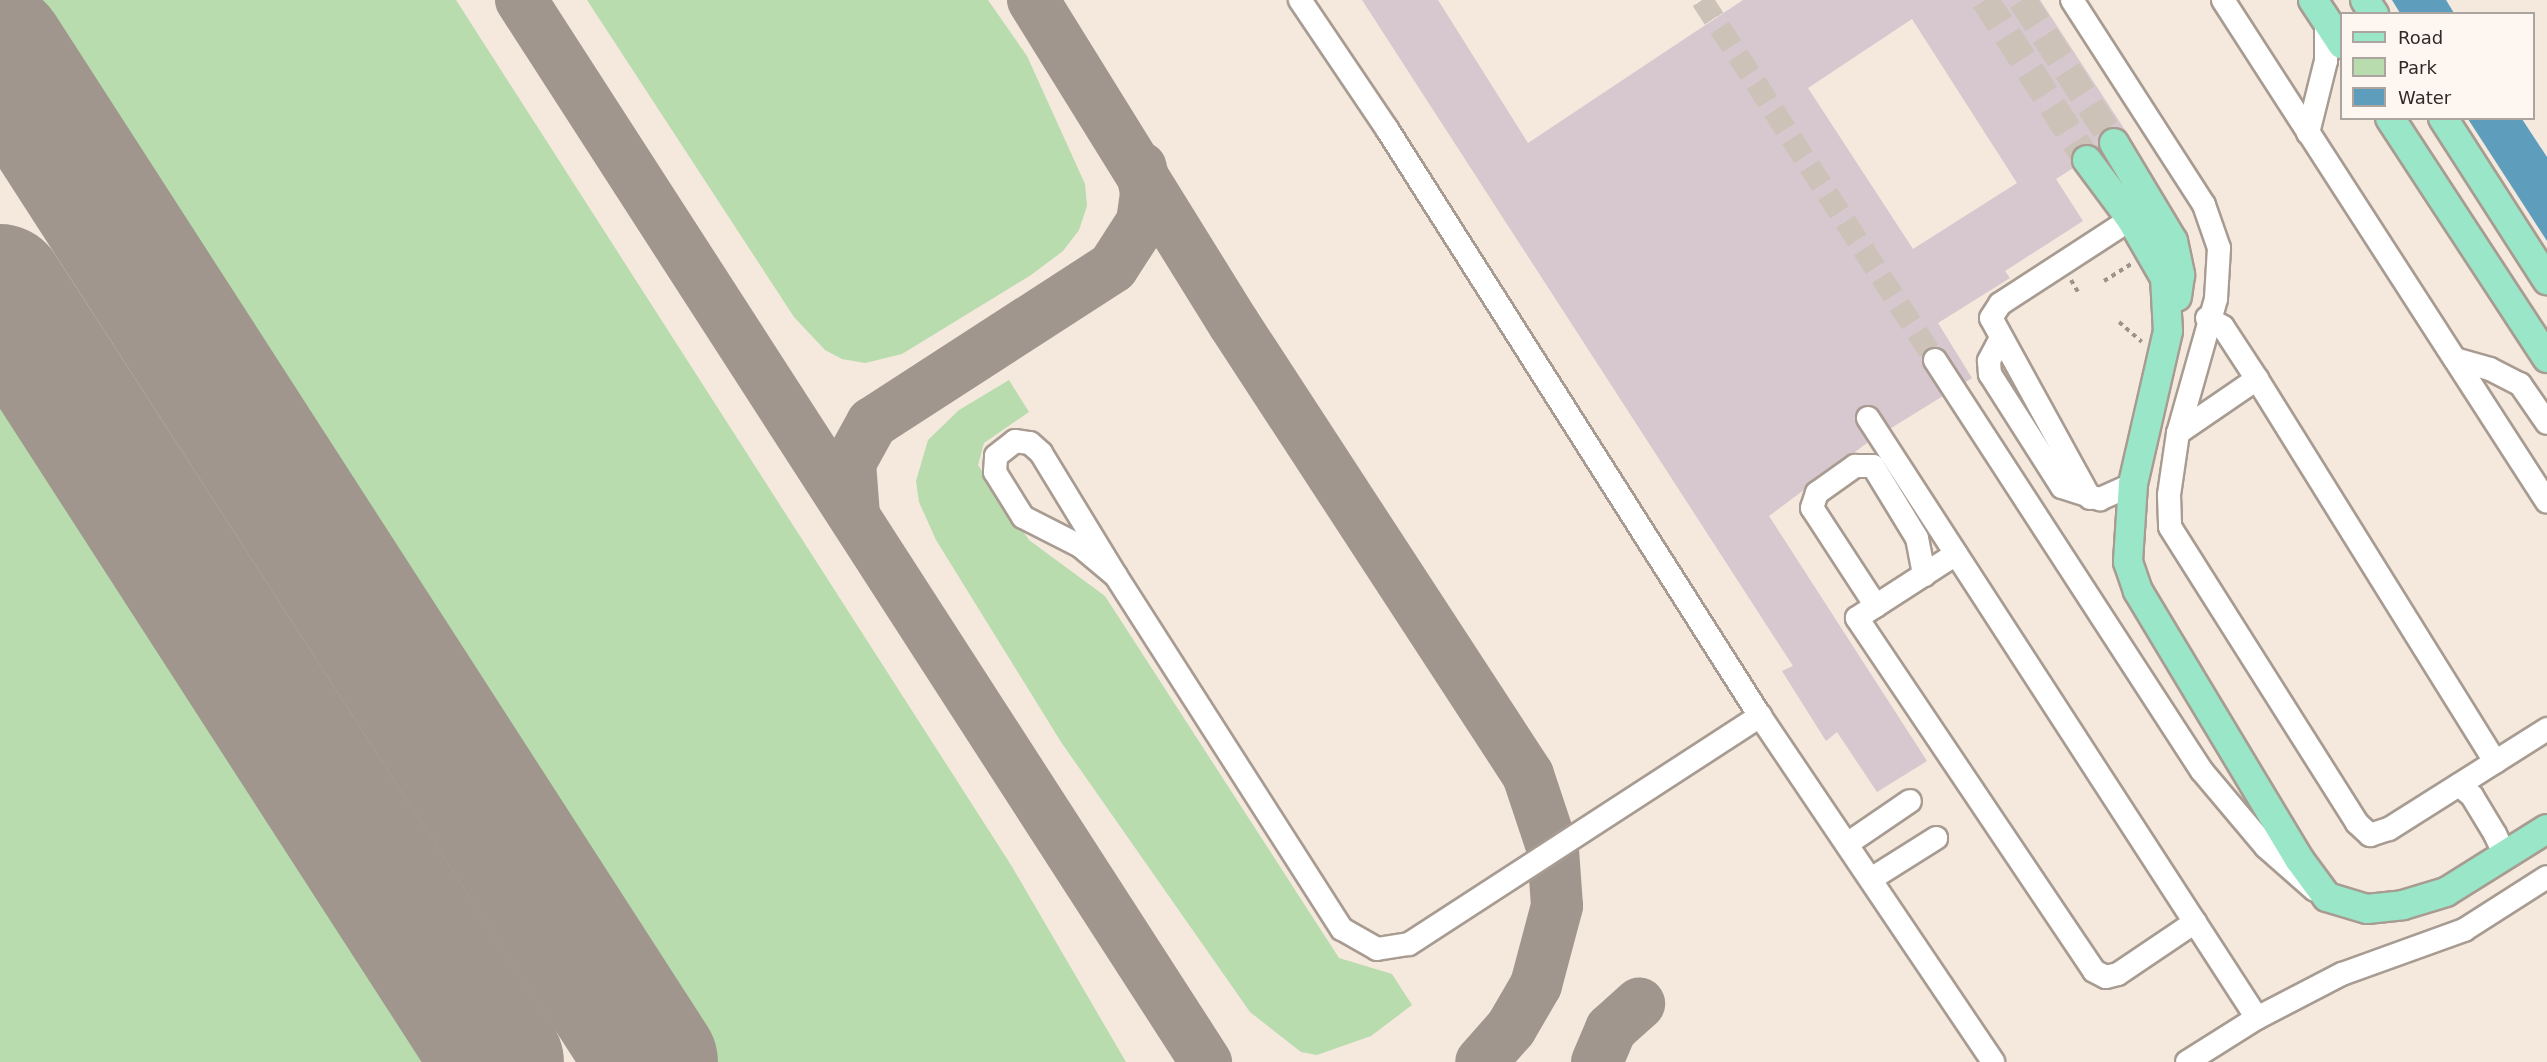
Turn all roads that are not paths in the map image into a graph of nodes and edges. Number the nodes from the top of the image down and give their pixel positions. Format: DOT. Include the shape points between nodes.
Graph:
graph roads {
  1 [pos="1300,0"];
  2 [pos="2072,0"];
  3 [pos="2223,0"];
  4 [pos="2320,10"];
  5 [pos="2340,41"];
  6 [pos="2391,120"];
  7 [pos="2444,120"];
  8 [pos="2308,133"];
  9 [pos="2114,143"];
  10 [pos="2087,160"];
  11 [pos="2131,219"];
  12 [pos="2547,280"];
  13 [pos="2207,318"];
  14 [pos="2169,319"];
  15 [pos="2547,358"];
  16 [pos="2455,359"];
  17 [pos="1935,360"];
  18 [pos="2258,379"];
  19 [pos="1868,418"];
  20 [pos="2547,423"];
  21 [pos="2178,433"];
  22 [pos="2133,484"];
  23 [pos="2547,502"];
  24 [pos="1956,554"];
  25 [pos="1924,575"];
  26 [pos="1116,576"];
  27 [pos="1876,606"];
  28 [pos="1760,716"];
  29 [pos="2545,732"];
  30 [pos="2495,762"];
  31 [pos="2459,785"];
  32 [pos="1910,801"];
  33 [pos="2547,829"];
  34 [pos="1936,837"];
  35 [pos="1847,844"];
  36 [pos="2499,859"];
  37 [pos="2547,877"];
  38 [pos="1871,879"];
  39 [pos="2326,897"];
  40 [pos="2195,922"];
  41 [pos="2257,1018"];
  42 [pos="1993,1062"];
  43 [pos="2187,1062"];
  1 -- 28 [label="lane" via="1387,129"];
  2 -- 13 [label="lane" via="2204,205 2219,248 2216,298"];
  3 -- 8 [label="lane"];
  4 -- 5 [label="main road"];
  4 -- 8 [label="lane" via="2326,61"];
  6 -- 15 [label="main road"];
  7 -- 12 [label="main road"];
  8 -- 16 [label="lane"];
  9 -- 14 [label="main road" via="2166,225 2178,255 2181,274"];
  10 -- 11 [label="main road"];
  11 -- 14 [label="main road" via="2165,278"];
  11 -- 22 [label="lane" via="2000,303 1991,318 2090,498 2111,496"];
  13 -- 18 [label="lane" via="2223,327"];
  13 -- 21 [label="lane"];
  14 -- 22 [label="main road"];
  16 -- 20 [label="lane" via="2490,369 2520,384"];
  16 -- 23 [label="lane"];
  17 -- 39 [label="lane" via="2202,771 2297,879"];
  18 -- 21 [label="lane"];
  18 -- 30 [label="lane"];
  19 -- 24 [label="lane"];
  21 -- 31 [label="lane" via="2168,515 2176,541 2363,832 2370,835 2389,830"];
  22 -- 39 [label="main road" via="2128,562 2138,591 2234,756"];
  24 -- 25 [label="lane"];
  24 -- 40 [label="lane"];
  25 -- 27 [label="lane"];
  25 -- 27 [label="lane" via="1917,538 1873,466 1855,466 1817,493 1812,508"];
  26 -- 26 [label="lane" via="1093,533 1036,447 1015,441 1001,449 995,472 1023,517 1080,546"];
  26 -- 28 [label="lane" via="1342,929 1377,949 1409,944"];
  27 -- 40 [label="lane" via="1857,618 2094,971 2106,976 2118,974"];
  28 -- 35 [label="lane"];
  29 -- 30 [label="lane"];
  30 -- 31 [label="lane"];
  31 -- 36 [label="lane" via="2472,796 2495,834 2502,849"];
  32 -- 35 [label="lane"];
  33 -- 36 [label="main road"];
  34 -- 38 [label="lane"];
  35 -- 38 [label="lane"];
  36 -- 39 [label="main road" via="2446,892 2403,905 2367,909"];
  37 -- 41 [label="lane" via="2464,930 2342,974"];
  38 -- 42 [label="lane"];
  40 -- 41 [label="lane"];
  41 -- 43 [label="lane"];
}
